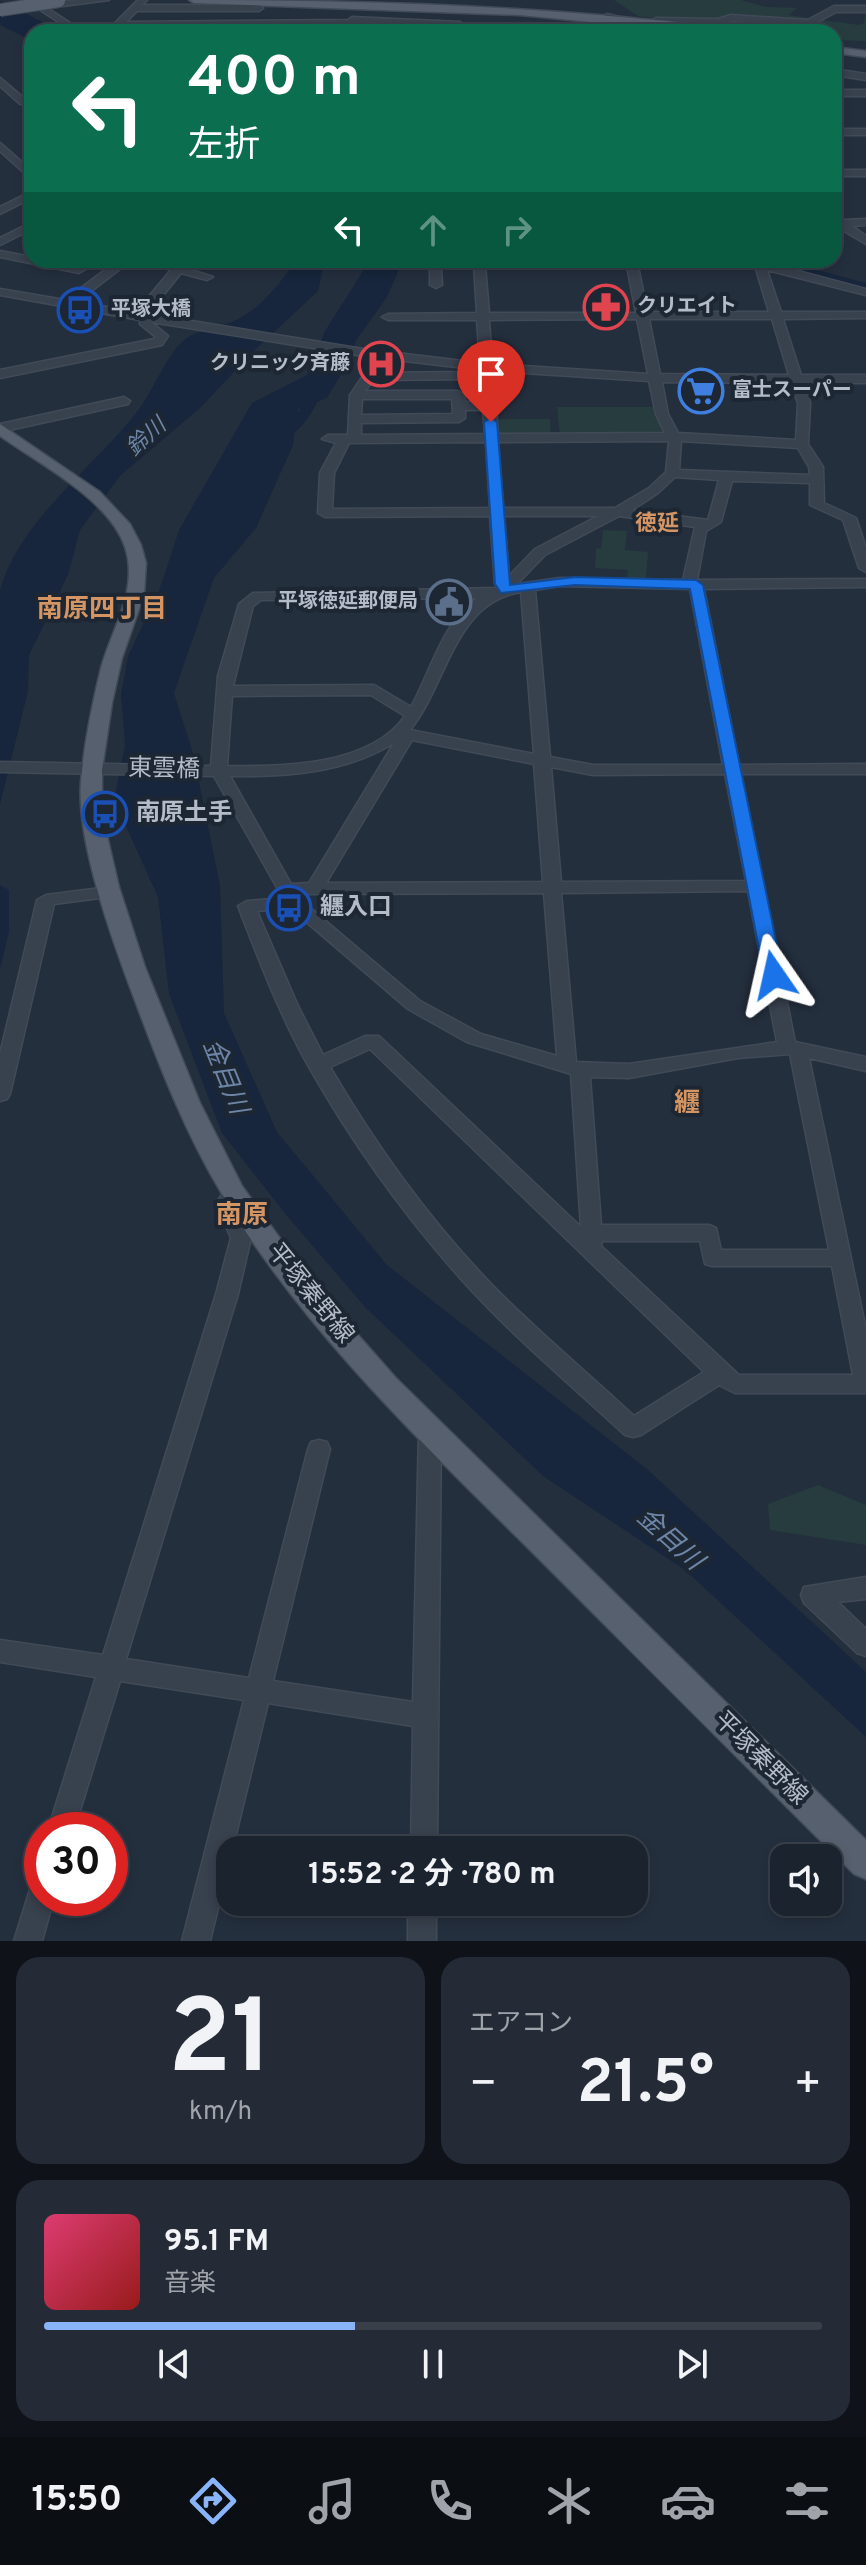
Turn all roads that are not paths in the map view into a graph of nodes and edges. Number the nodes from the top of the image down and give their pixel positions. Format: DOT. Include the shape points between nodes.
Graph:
graph roads {
  1 [pos="28,0"];
  2 [pos="72,0"];
  3 [pos="105,0"];
  4 [pos="143,0"];
  5 [pos="194,0"];
  6 [pos="59,1"];
  7 [pos="226,1"];
  8 [pos="41,3"];
  9 [pos="353,3"];
  10 [pos="260,5"];
  11 [pos="135,8"];
  12 [pos="168,8"];
  13 [pos="467,9"];
  14 [pos="866,9"];
  15 [pos="0,10"];
  16 [pos="607,17"];
  17 [pos="629,19"];
  18 [pos="69,24"];
  19 [pos="119,24"];
  20 [pos="165,24"];
  21 [pos="258,24"];
  22 [pos="352,24"];
  23 [pos="460,24"];
  24 [pos="605,24"];
  25 [pos="628,24"];
  26 [pos="662,24"];
  27 [pos="842,51"];
  28 [pos="866,54"];
  29 [pos="842,73"];
  30 [pos="865,76"];
  31 [pos="0,81"];
  32 [pos="842,93"];
  33 [pos="866,93"];
  34 [pos="24,102"];
  35 [pos="842,132"];
  36 [pos="866,132"];
  37 [pos="0,146"];
  38 [pos="12,157"];
  39 [pos="0,159"];
  40 [pos="24,169"];
  41 [pos="842,173"];
  42 [pos="866,173"];
  43 [pos="24,198"];
  44 [pos="0,211"];
  45 [pos="866,222"];
  46 [pos="842,223"];
  47 [pos="842,225"];
  48 [pos="24,229"];
  49 [pos="866,241"];
  50 [pos="0,242"];
  51 [pos="0,254"];
  52 [pos="24,259"];
  53 [pos="117,268"];
  54 [pos="175,268"];
  55 [pos="435,268"];
  56 [pos="479,268"];
  57 [pos="632,268"];
  58 [pos="756,268"];
  59 [pos="776,268"];
  60 [pos="178,269"];
  61 [pos="207,277"];
  62 [pos="436,285"];
  63 [pos="863,291"];
  64 [pos="0,292"];
  65 [pos="67,304"];
  66 [pos="866,308"];
  67 [pos="777,315"];
  68 [pos="866,315"];
  69 [pos="643,316"];
  70 [pos="388,317"];
  71 [pos="483,317"];
  72 [pos="488,372"];
  73 [pos="0,374"];
  74 [pos="657,378"];
  75 [pos="797,379"];
  76 [pos="866,379"];
  77 [pos="356,395"];
  78 [pos="124,401"];
  79 [pos="459,406"];
  80 [pos="489,406"];
  81 [pos="355,419"];
  82 [pos="0,429"];
  83 [pos="674,437"];
  84 [pos="492,438"];
  85 [pos="328,439"];
  86 [pos="349,439"];
  87 [pos="802,444"];
  88 [pos="672,473"];
  89 [pos="727,477"];
  90 [pos="817,479"];
  91 [pos="497,512"];
  92 [pos="618,512"];
  93 [pos="706,524"];
  94 [pos="866,568"];
  95 [pos="866,583"];
  96 [pos="692,585"];
  97 [pos="528,586"];
  98 [pos="500,592"];
  99 [pos="224,691"];
  100 [pos="413,714"];
  101 [pos="403,734"];
  102 [pos="542,761"];
  103 [pos="0,767"];
  104 [pos="94,769"];
  105 [pos="866,769"];
  106 [pos="733,770"];
  107 [pos="217,771"];
  108 [pos="756,886"];
  109 [pos="552,887"];
  110 [pos="314,889"];
  111 [pos="109,892"];
  112 [pos="290,896"];
  113 [pos="792,1048"];
  114 [pos="866,1064"];
  115 [pos="317,1065"];
  116 [pos="573,1069"];
  117 [pos="0,1094"];
  118 [pos="234,1193"];
  119 [pos="592,1242"];
  120 [pos="841,1258"];
  121 [pos="720,1373"];
  122 [pos="866,1384"];
  123 [pos="430,1431"];
  124 [pos="319,1449"];
  125 [pos="866,1588"];
  126 [pos="866,1645"];
  127 [pos="0,1651"];
  128 [pos="109,1667"];
  129 [pos="258,1690"];
  130 [pos="426,1716"];
  131 [pos="66,1812"];
  132 [pos="424,1836"];
  133 [pos="866,1863"];
  134 [pos="35,1916"];
  135 [pos="422,1916"];
  136 [pos="28,1941"];
  137 [pos="196,1941"];
  138 [pos="422,1941"];
  1 -- 8 [label="street"];
  2 -- 6 [label="main road"];
  3 -- 8 [label="street"];
  4 -- 11 [label="street"];
  5 -- 7 [label="main road"];
  6 -- 15 [label="main road, bridge"];
  7 -- 10 [label="main road"];
  8 -- 18 [label="street"];
  9 -- 10 [label="main road"];
  9 -- 13 [label="main road"];
  9 -- 22 [label="street"];
  10 -- 12 [label="street"];
  10 -- 21 [label="street"];
  11 -- 12 [label="street"];
  11 -- 19 [label="street"];
  12 -- 20 [label="street"];
  13 -- 16 [label="main road"];
  13 -- 23 [label="street"];
  14 -- 17 [label="street" via="834,9 810,23"];
  16 -- 17 [label="main road"];
  16 -- 24 [label="street"];
  16 -- 25 [label="street"];
  17 -- 26 [label="main road"];
  27 -- 28 [label="main road"];
  29 -- 30 [label="street"];
  31 -- 34 [label="street"];
  32 -- 33 [label="street"];
  35 -- 36 [label="street"];
  37 -- 38 [label="street"];
  38 -- 39 [label="street"];
  38 -- 40 [label="street"];
  41 -- 42 [label="street"];
  43 -- 44 [label="street"];
  45 -- 46 [label="street"];
  47 -- 49 [label="street"];
  48 -- 50 [label="street"];
  51 -- 52 [label="street"];
  53 -- 65 [label="street"];
  54 -- 60 [label="street"];
  55 -- 62 [label="street"];
  56 -- 71 [label="street"];
  57 -- 69 [label="street"];
  58 -- 67 [label="street"];
  59 -- 63 [label="street"];
  60 -- 61 [label="street"];
  60 -- 73 [label="street" via="145,317 162,336 158,342"];
  63 -- 66 [label="street"];
  64 -- 65 [label="street"];
  65 -- 72 [label="street"];
  67 -- 68 [label="street"];
  67 -- 69 [label="street"];
  67 -- 75 [label="street"];
  69 -- 71 [label="street"];
  69 -- 74 [label="street"];
  70 -- 71 [label="street"];
  71 -- 72 [label="street"];
  72 -- 74 [label="street"];
  72 -- 77 [label="street" via="369,376"];
  72 -- 80 [label="street"];
  74 -- 75 [label="street"];
  74 -- 83 [label="street" via="662,414"];
  75 -- 76 [label="street"];
  75 -- 87 [label="street" via="804,403"];
  77 -- 79 [label="street" via="458,395"];
  77 -- 81 [label="street"];
  78 -- 82 [label="street"];
  79 -- 80 [label="street"];
  79 -- 81 [label="street" via="459,418"];
  80 -- 84 [label="street"];
  81 -- 86 [label="street"];
  82 -- 104 [label="main road, 平塚秦野線" via="95,496 118,519 135,553 137,591 108,676"];
  83 -- 84 [label="street"];
  83 -- 87 [label="street"];
  83 -- 88 [label="street"];
  84 -- 86 [label="street"];
  84 -- 91 [label="street"];
  85 -- 86 [label="street"];
  86 -- 91 [label="street" via="327,473 325,513"];
  87 -- 90 [label="street"];
  88 -- 89 [label="street"];
  88 -- 92 [label="street" via="648,496"];
  89 -- 90 [label="street"];
  89 -- 93 [label="street" via="714,522"];
  90 -- 94 [label="street" via="817,505 849,518"];
  91 -- 92 [label="street"];
  91 -- 98 [label="street"];
  92 -- 93 [label="street"];
  92 -- 98 [label="street" via="557,541"];
  93 -- 96 [label="street" via="700,529"];
  95 -- 96 [label="street"];
  96 -- 97 [label="street" via="575,581"];
  96 -- 106 [label="street"];
  97 -- 98 [label="street"];
  97 -- 102 [label="street"];
  98 -- 99 [label="street" via="258,596 246,604"];
  98 -- 100 [label="street" via="479,603 459,626"];
  99 -- 100 [label="street" via="374,690"];
  99 -- 107 [label="street"];
  100 -- 101 [label="street"];
  101 -- 102 [label="street"];
  101 -- 107 [label="street, 東雲橋" via="323,765"];
  101 -- 110 [label="street"];
  102 -- 106 [label="street" via="593,770"];
  102 -- 109 [label="street"];
  103 -- 104 [label="street, 東雲橋"];
  104 -- 107 [label="street, 東雲橋"];
  104 -- 111 [label="main road, 平塚秦野線" via="92,814"];
  105 -- 106 [label="street"];
  106 -- 108 [label="street"];
  107 -- 112 [label="street"];
  108 -- 109 [label="street"];
  108 -- 113 [label="street"];
  109 -- 110 [label="street"];
  109 -- 116 [label="street"];
  110 -- 112 [label="street"];
  111 -- 117 [label="street" via="46,900"];
  111 -- 118 [label="main road, 平塚秦野線" via="172,1066"];
  112 -- 115 [label="street" via="247,906"];
  112 -- 116 [label="street" via="414,1005 474,1038"];
  113 -- 114 [label="street"];
  113 -- 116 [label="street" via="629,1071"];
  113 -- 120 [label="street"];
  115 -- 119 [label="street" via="372,1040"];
  115 -- 121 [label="street" via="381,1166 453,1255 633,1428"];
  116 -- 119 [label="street"];
  118 -- 123 [label="main road, 平塚秦野線" via="337,1331"];
  118 -- 128 [label="street" via="226,1203 241,1238 227,1294"];
  119 -- 120 [label="street" via="709,1233 712,1258"];
  119 -- 121 [label="street"];
  120 -- 122 [label="street"];
  121 -- 122 [label="street" via="735,1384"];
  123 -- 130 [label="street"];
  123 -- 133 [label="main road, 平塚秦野線"];
  124 -- 129 [label="street"];
  125 -- 126 [label="street" via="813,1595"];
  127 -- 128 [label="street"];
  128 -- 129 [label="street"];
  128 -- 131 [label="street"];
  129 -- 130 [label="street"];
  129 -- 137 [label="street"];
  130 -- 132 [label="street"];
  134 -- 136 [label="street"];
  135 -- 138 [label="street"];
}
